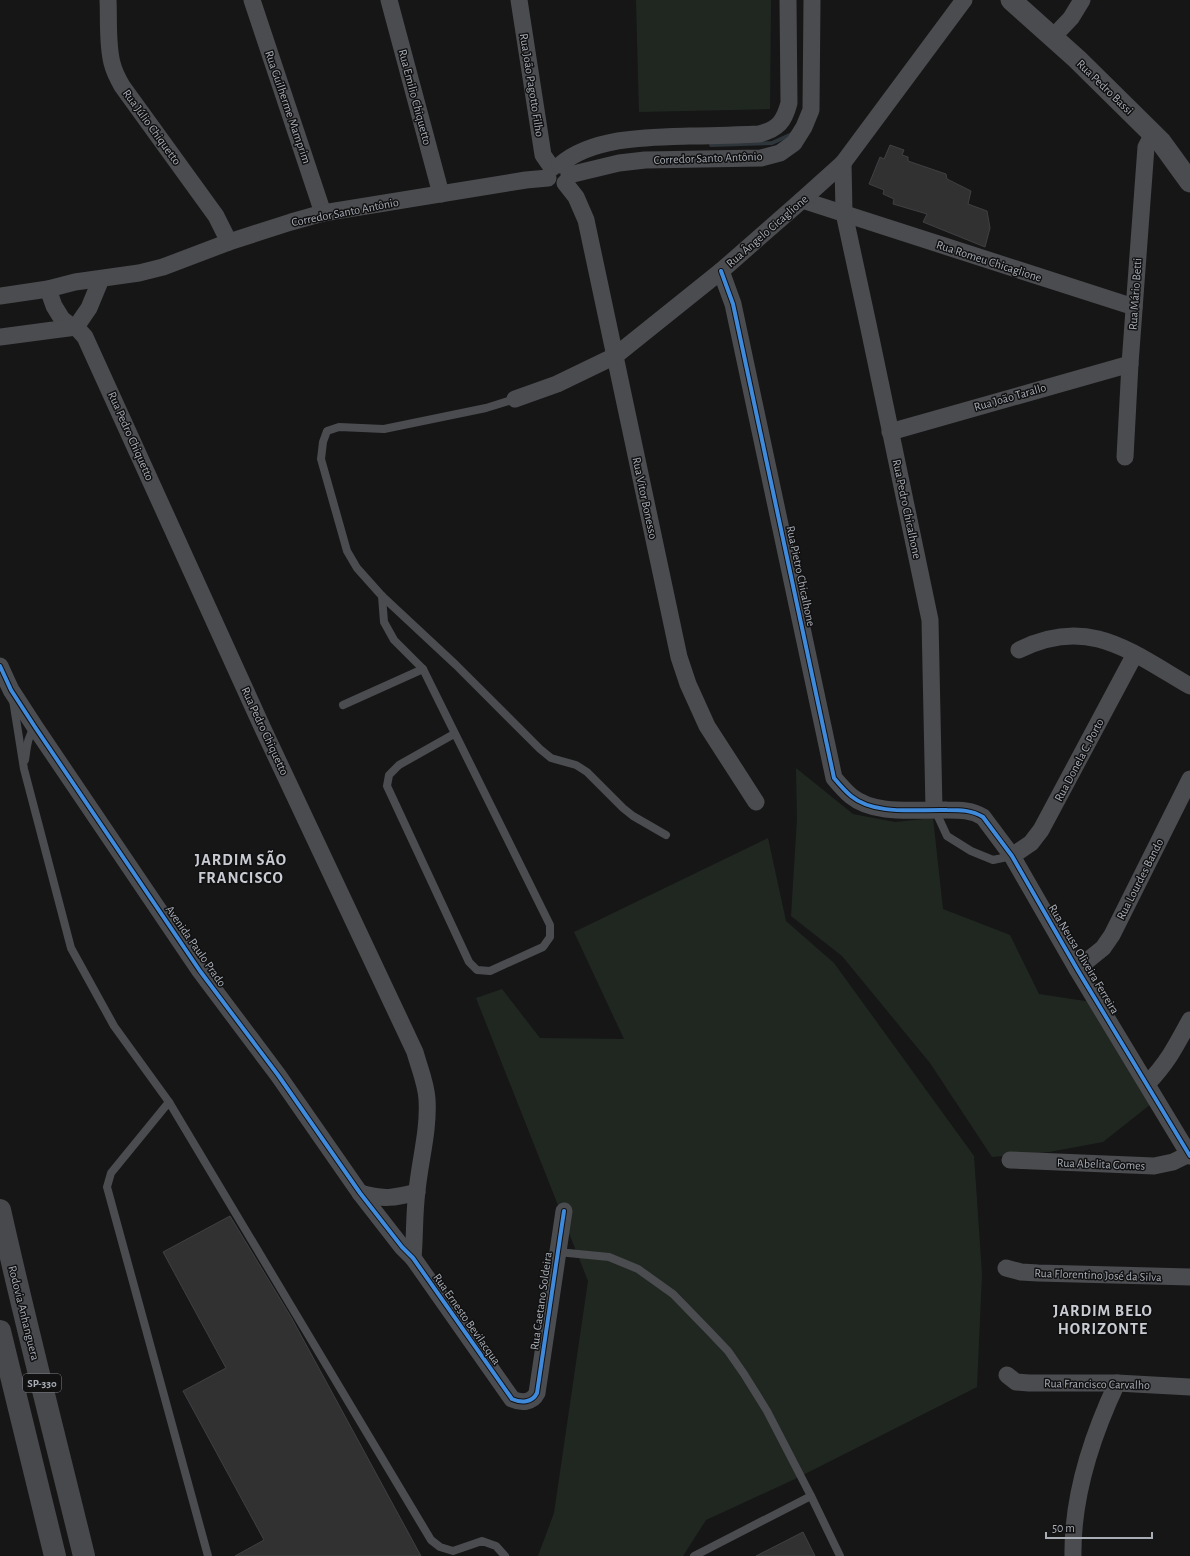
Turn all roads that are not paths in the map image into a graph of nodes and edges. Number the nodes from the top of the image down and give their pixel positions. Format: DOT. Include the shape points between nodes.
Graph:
graph roads {
  1 [pos="108,0"];
  2 [pos="252,0"];
  3 [pos="390,0"];
  4 [pos="519,0"];
  5 [pos="788,0"];
  6 [pos="812,0"];
  7 [pos="964,0"];
  8 [pos="1011,0"];
  9 [pos="1082,0"];
  10 [pos="1053,37"];
  11 [pos="1153,134"];
  12 [pos="1183,161"];
  13 [pos="842,162"];
  14 [pos="559,174"];
  15 [pos="1190,182"];
  16 [pos="441,194"];
  17 [pos="802,200"];
  18 [pos="323,213"];
  19 [pos="844,214"];
  20 [pos="229,242"];
  21 [pos="721,271"];
  22 [pos="101,279"];
  23 [pos="48,289"];
  24 [pos="0,296"];
  25 [pos="1134,307"];
  26 [pos="76,327"];
  27 [pos="0,337"];
  28 [pos="615,356"];
  29 [pos="1130,364"];
  30 [pos="515,399"];
  31 [pos="890,432"];
  32 [pos="1125,457"];
  33 [pos="382,596"];
  34 [pos="1019,650"];
  35 [pos="1135,654"];
  36 [pos="0,666"];
  37 [pos="423,669"];
  38 [pos="1190,686"];
  39 [pos="11,690"];
  40 [pos="343,705"];
  41 [pos="35,727"];
  42 [pos="454,734"];
  43 [pos="24,769"];
  44 [pos="1190,779"];
  45 [pos="756,802"];
  46 [pos="934,809"];
  47 [pos="666,835"];
  48 [pos="1012,856"];
  49 [pos="1077,969"];
  50 [pos="1190,1020"];
  51 [pos="1147,1084"];
  52 [pos="169,1102"];
  53 [pos="1189,1155"];
  54 [pos="1010,1160"];
  55 [pos="417,1192"];
  56 [pos="360,1193"];
  57 [pos="0,1210"];
  58 [pos="564,1211"];
  59 [pos="387,1228"];
  60 [pos="415,1228"];
  61 [pos="558,1252"];
  62 [pos="413,1258"];
  63 [pos="1006,1268"];
  64 [pos="1190,1277"];
  65 [pos="0,1331"];
  66 [pos="1007,1375"];
  67 [pos="1117,1383"];
  68 [pos="1190,1387"];
  69 [pos="537,1393"];
  70 [pos="811,1496"];
  71 [pos="54,1556"];
  72 [pos="84,1556"];
  73 [pos="208,1556"];
  74 [pos="505,1556"];
  75 [pos="694,1556"];
  76 [pos="840,1556"];
  77 [pos="1073,1556"];
  1 -- 20 [label="street, Rua Júlio Chiquetto" via="111,62 122,86 216,216"];
  2 -- 18 [label="street, Rua Guilherme Mamprim"];
  3 -- 16 [label="street, Rua Emilio Chiquetto"];
  4 -- 14 [label="street, Rua João Pagotto Filho" via="543,155"];
  5 -- 14 [label="street, Corredor Santo Antônio" via="789,103 786,114 772,130 759,134 640,138 607,144 566,160"];
  6 -- 14 [label="street, Corredor Santo Antônio" via="811,110 794,143 780,153 761,158 645,160"];
  7 -- 13 [label="street, Rua Ângelo Cicaglione"];
  8 -- 10 [label="street, Rua Pedro Bassi"];
  9 -- 10 [label="street" via="1072,18"];
  10 -- 11 [label="street, Rua Pedro Bassi"];
  11 -- 12 [label="street, Rua Pedro Bassi"];
  11 -- 25 [label="street, Rua Mário Betti" via="1146,148"];
  12 -- 15 [label="street, Rua Pedro Bassi"];
  13 -- 17 [label="street, Rua Ângelo Cicaglione"];
  13 -- 19 [label="street, Rua Pedro Chicalhone"];
  14 -- 16 [label="street, Corredor Santo Antônio"];
  14 -- 28 [label="street, Rua Vitor Bonesso" via="576,197 586,220"];
  16 -- 18 [label="street, Corredor Santo Antônio"];
  17 -- 19 [label="street, Rua Romeu Chicaglione"];
  17 -- 21 [label="street, Rua Ângelo Cicaglione"];
  18 -- 20 [label="street, Corredor Santo Antônio"];
  19 -- 25 [label="street, Rua Romeu Chicaglione"];
  19 -- 31 [label="street, Rua Pedro Chicalhone"];
  20 -- 22 [label="street, Corredor Santo Antônio" via="163,267"];
  21 -- 28 [label="street, Rua Ângelo Cicaglione"];
  21 -- 46 [label="street, Rua Pietro Chicalhone" via="735,311 834,778 851,797 866,805 882,809"];
  22 -- 23 [label="street, Corredor Santo Antônio"];
  22 -- 26 [label="street" via="89,308"];
  23 -- 24 [label="street, Corredor Santo Antônio"];
  23 -- 26 [label="street, Rua Pedro Chiquetto" via="62,319"];
  25 -- 29 [label="street, Rua Mário Betti"];
  26 -- 27 [label="street"];
  26 -- 55 [label="street, Rua Pedro Chiquetto" via="86,337 264,731 415,1052 427,1098 424,1147"];
  28 -- 30 [label="street, Rua Ângelo Cicaglione" via="557,384"];
  28 -- 45 [label="street, Rua Vitor Bonesso" via="679,657 707,726"];
  29 -- 31 [label="street, Rua João Tarallo"];
  29 -- 32 [label="street, Rua Mário Betti"];
  30 -- 33 [label="lane" via="486,408 384,430 339,427 327,432 321,459 347,551 357,568"];
  31 -- 46 [label="street, Rua Pedro Chicalhone" via="930,620"];
  33 -- 37 [label="lane" via="384,622 394,640"];
  33 -- 47 [label="lane" via="456,665 540,750 551,758 576,765 587,772 633,816"];
  34 -- 35 [label="street" via="1049,638 1087,636 1117,645"];
  35 -- 38 [label="street"];
  35 -- 48 [label="street, Rua Donela C. Porto" via="1041,830 1031,843"];
  36 -- 39 [label="street, Avenida Paulo Prado"];
  37 -- 40 [label="lane"];
  37 -- 42 [label="lane"];
  39 -- 41 [label="street, Avenida Paulo Prado"];
  39 -- 43 [label="lane"];
  41 -- 43 [label="lane" via="30,733"];
  41 -- 56 [label="street, Avenida Paulo Prado" via="200,971 278,1075"];
  42 -- 42 [label="lane" via="550,925 550,937 543,947 490,971 477,970 469,962 387,786 389,775 398,765"];
  43 -- 52 [label="lane" via="71,948 114,1026"];
  44 -- 49 [label="street, Rua Lourdes Bando" via="1112,935 1103,948"];
  46 -- 48 [label="street, Rua Neusa Oliveira Ferreira" via="977,813 988,822"];
  46 -- 48 [label="lane" via="947,836 970,851 993,860"];
  48 -- 49 [label="street, Rua Neusa Oliveira Ferreira"];
  49 -- 51 [label="street, Rua Neusa Oliveira Ferreira"];
  50 -- 51 [label="street" via="1174,1052"];
  51 -- 53 [label="street, Rua Neusa Oliveira Ferreira"];
  52 -- 73 [label="lane" via="111,1173 107,1187"];
  52 -- 74 [label="lane" via="432,1540 440,1547 453,1551 482,1541 496,1546"];
  53 -- 54 [label="street, Rua Abelita Gomes" via="1154,1166"];
  55 -- 56 [label="street" via="391,1198 372,1197"];
  55 -- 60 [label="street"];
  56 -- 59 [label="street, Avenida Paulo Prado"];
  57 -- 72 [label="highway, Rodovia Anhanguera / SP-330"];
  58 -- 61 [label="street, Rua Caetano Soldeira"];
  59 -- 60 [label="street" via="400,1234 406,1234"];
  59 -- 62 [label="street, Rua Ernesto Bevilacqua"];
  60 -- 62 [label="street"];
  61 -- 69 [label="street, Rua Caetano Soldeira"];
  61 -- 70 [label="lane" via="609,1257 638,1269 673,1294 728,1351 744,1374 767,1411"];
  62 -- 69 [label="street, Rua Ernesto Bevilacqua" via="512,1399 524,1402 534,1398"];
  63 -- 64 [label="street, Rua Florentino José da Silva" via="1038,1273"];
  65 -- 71 [label="highway, SP-330"];
  66 -- 67 [label="street, Rua Francisco Carvalho" via="1016,1382 1029,1383"];
  67 -- 68 [label="street, Rua Francisco Carvalho"];
  67 -- 77 [label="street" via="1086,1461 1073,1536"];
  70 -- 75 [label="lane"];
  70 -- 76 [label="lane"];
}
